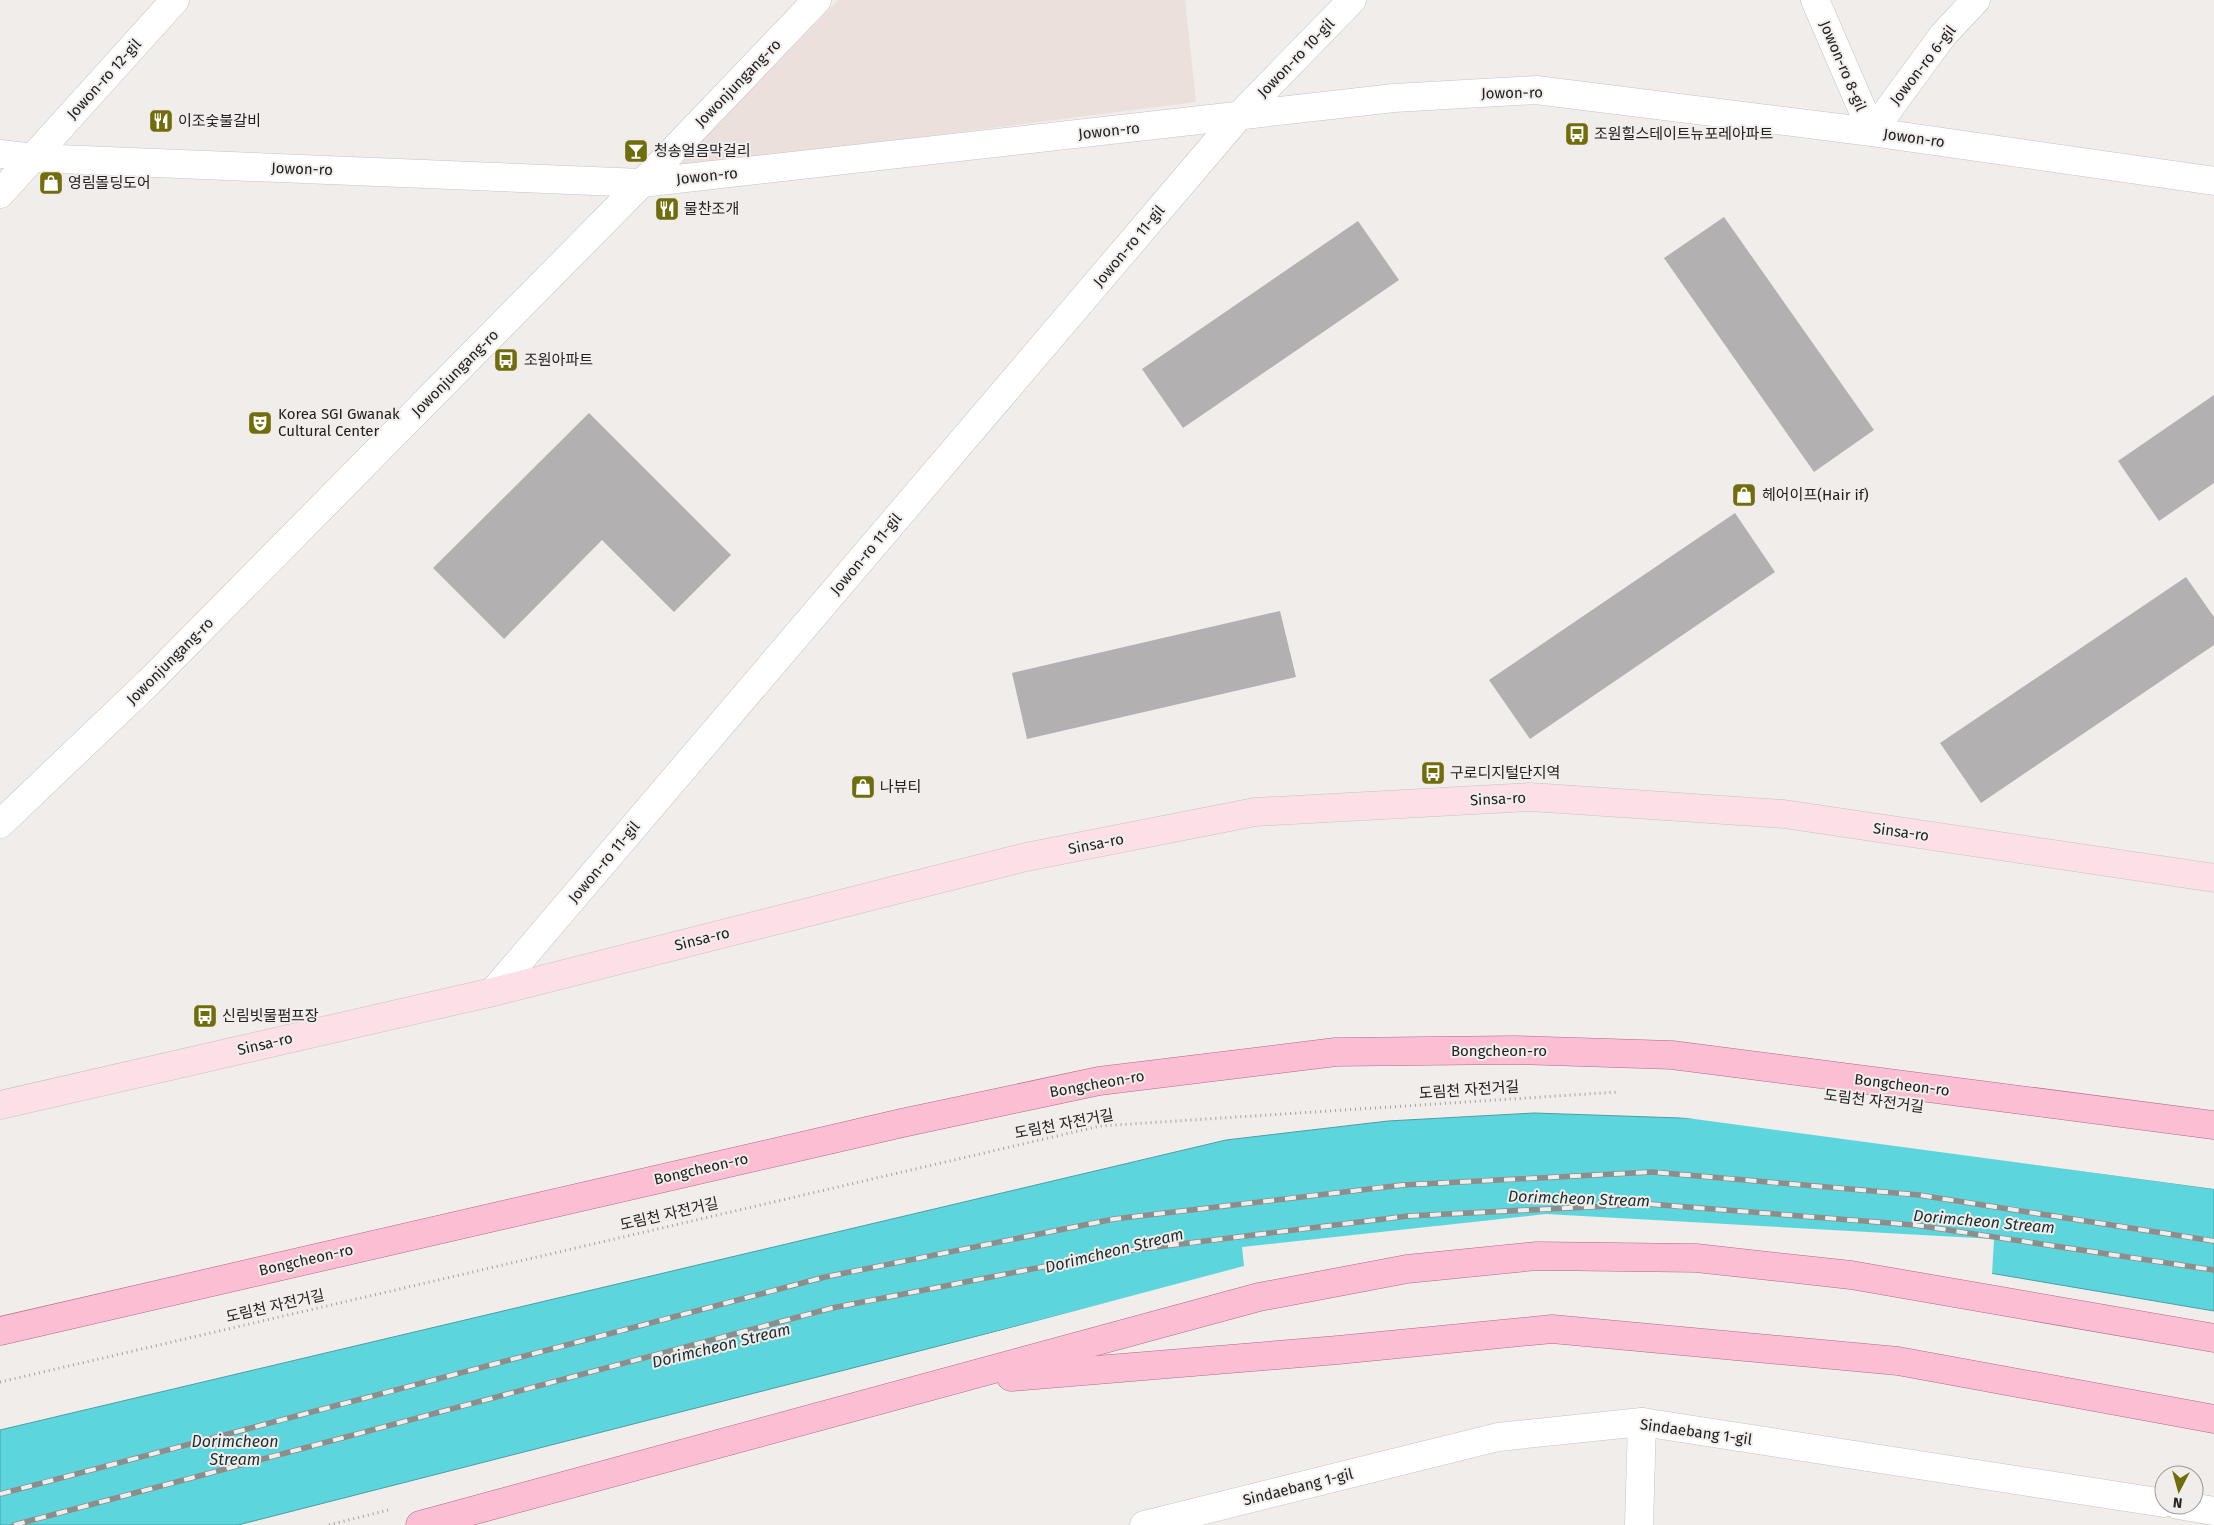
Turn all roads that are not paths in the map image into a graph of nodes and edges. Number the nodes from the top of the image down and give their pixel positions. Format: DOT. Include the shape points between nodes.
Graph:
graph roads {
  1 [pos="175,0"];
  2 [pos="817,0"];
  3 [pos="1352,0"];
  4 [pos="1815,0"];
  5 [pos="1976,0"];
  6 [pos="1240,116"];
  7 [pos="1872,132"];
  8 [pos="0,154"];
  9 [pos="34,158"];
  10 [pos="2214,181"];
  11 [pos="642,184"];
  12 [pos="0,194"];
  13 [pos="0,824"];
  14 [pos="2214,878"];
  15 [pos="493,992"];
  16 [pos="0,1105"];
  17 [pos="2214,1125"];
  18 [pos="0,1331"];
  19 [pos="2214,1338"];
  20 [pos="942,1383"];
  21 [pos="2214,1419"];
  22 [pos="1642,1422"];
  23 [pos="2154,1501"];
  24 [pos="420,1525"];
  25 [pos="1144,1525"];
  26 [pos="1639,1525"];
  1 -- 9 [label="street, Jowon-ro 12-gil"];
  2 -- 11 [label="street, Jowonjungang-ro"];
  3 -- 6 [label="street, Jowon-ro 10-gil"];
  4 -- 7 [label="street, Jowon-ro 8-gil"];
  5 -- 7 [label="street, Jowon-ro 6-gil" via="1943,35"];
  6 -- 7 [label="street, Jowon-ro" via="1394,98 1536,90"];
  6 -- 11 [label="street, Jowon-ro"];
  6 -- 15 [label="street, Jowon-ro 11-gil"];
  7 -- 10 [label="street, Jowon-ro"];
  8 -- 9 [label="street, Jowon-ro"];
  9 -- 11 [label="street, Jowon-ro"];
  9 -- 12 [label="street, Jowon-ro 12-gil"];
  11 -- 13 [label="street, Jowonjungang-ro" via="149,682"];
  14 -- 15 [label="main road, Sinsa-ro" via="1784,814 1540,797 1255,812 1026,857"];
  15 -- 16 [label="main road, Sinsa-ro"];
  17 -- 18 [label="main road, Bongcheon-ro" via="1672,1055 1514,1050 1336,1052 1080,1085"];
  19 -- 20 [label="main road" via="1851,1275 1696,1258 1537,1256 1407,1269 1259,1297"];
  20 -- 21 [label="main road" via="1552,1329 1898,1362"];
  20 -- 24 [label="main road"];
  22 -- 23 [label="street, Sindaebang 1-gil"];
  22 -- 25 [label="street, Sindaebang 1-gil" via="1498,1437"];
  22 -- 26 [label="street"];
}
